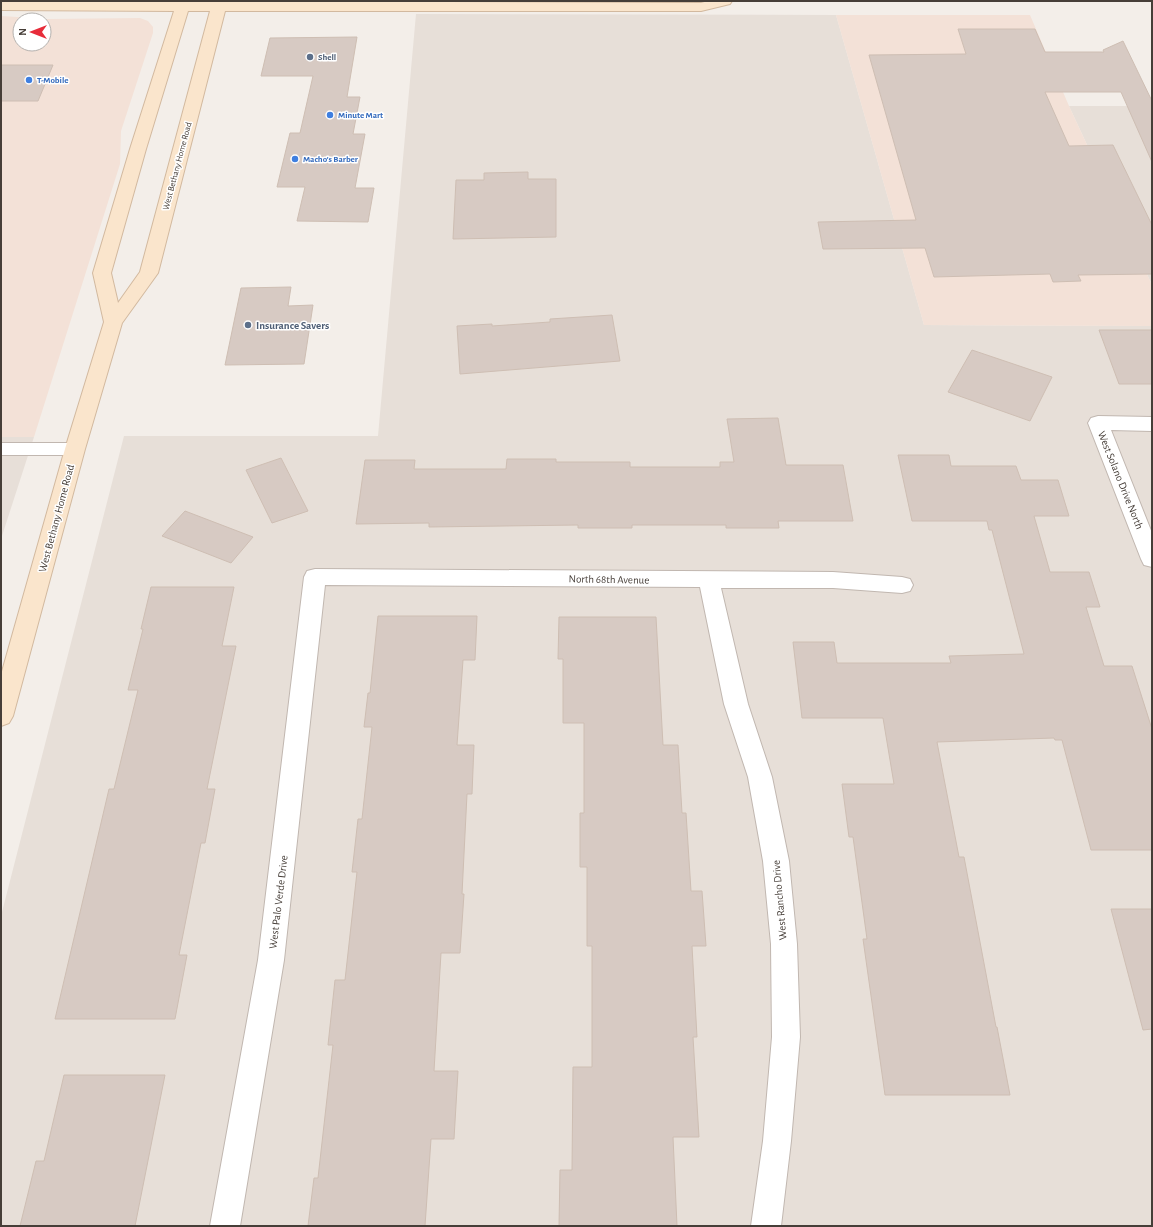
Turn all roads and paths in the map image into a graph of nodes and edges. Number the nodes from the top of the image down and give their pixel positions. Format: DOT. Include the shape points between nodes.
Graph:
graph roads {
  1 [pos="725,1"];
  2 [pos="184,3"];
  3 [pos="220,3"];
  4 [pos="1,6"];
  5 [pos="113,322"];
  6 [pos="1152,424"];
  7 [pos="75,449"];
  8 [pos="1,450"];
  9 [pos="1152,559"];
  10 [pos="315,577"];
  11 [pos="709,580"];
  12 [pos="902,585"];
  13 [pos="1,716"];
  14 [pos="225,1226"];
  15 [pos="766,1226"];
  1 -- 3 [label="main road" via="701,7"];
  2 -- 3 [label="main road"];
  2 -- 4 [label="main road"];
  2 -- 5 [label="main road, West Bethany Home Road" via="102,273"];
  3 -- 5 [label="main road, West Bethany Home Road" via="149,272"];
  5 -- 7 [label="main road, West Bethany Home Road"];
  6 -- 9 [label="street, West Solano Drive North" via="1098,423"];
  7 -- 8 [label="lane"];
  7 -- 13 [label="main road, West Bethany Home Road"];
  10 -- 11 [label="street, North 68th Avenue"];
  10 -- 14 [label="street, West Palo Verde Drive" via="271,960"];
  11 -- 12 [label="street, North 68th Avenue" via="833,580"];
  11 -- 15 [label="street, West Rancho Drive" via="736,704 760,777 777,869 784,944 786,1038"];
}
